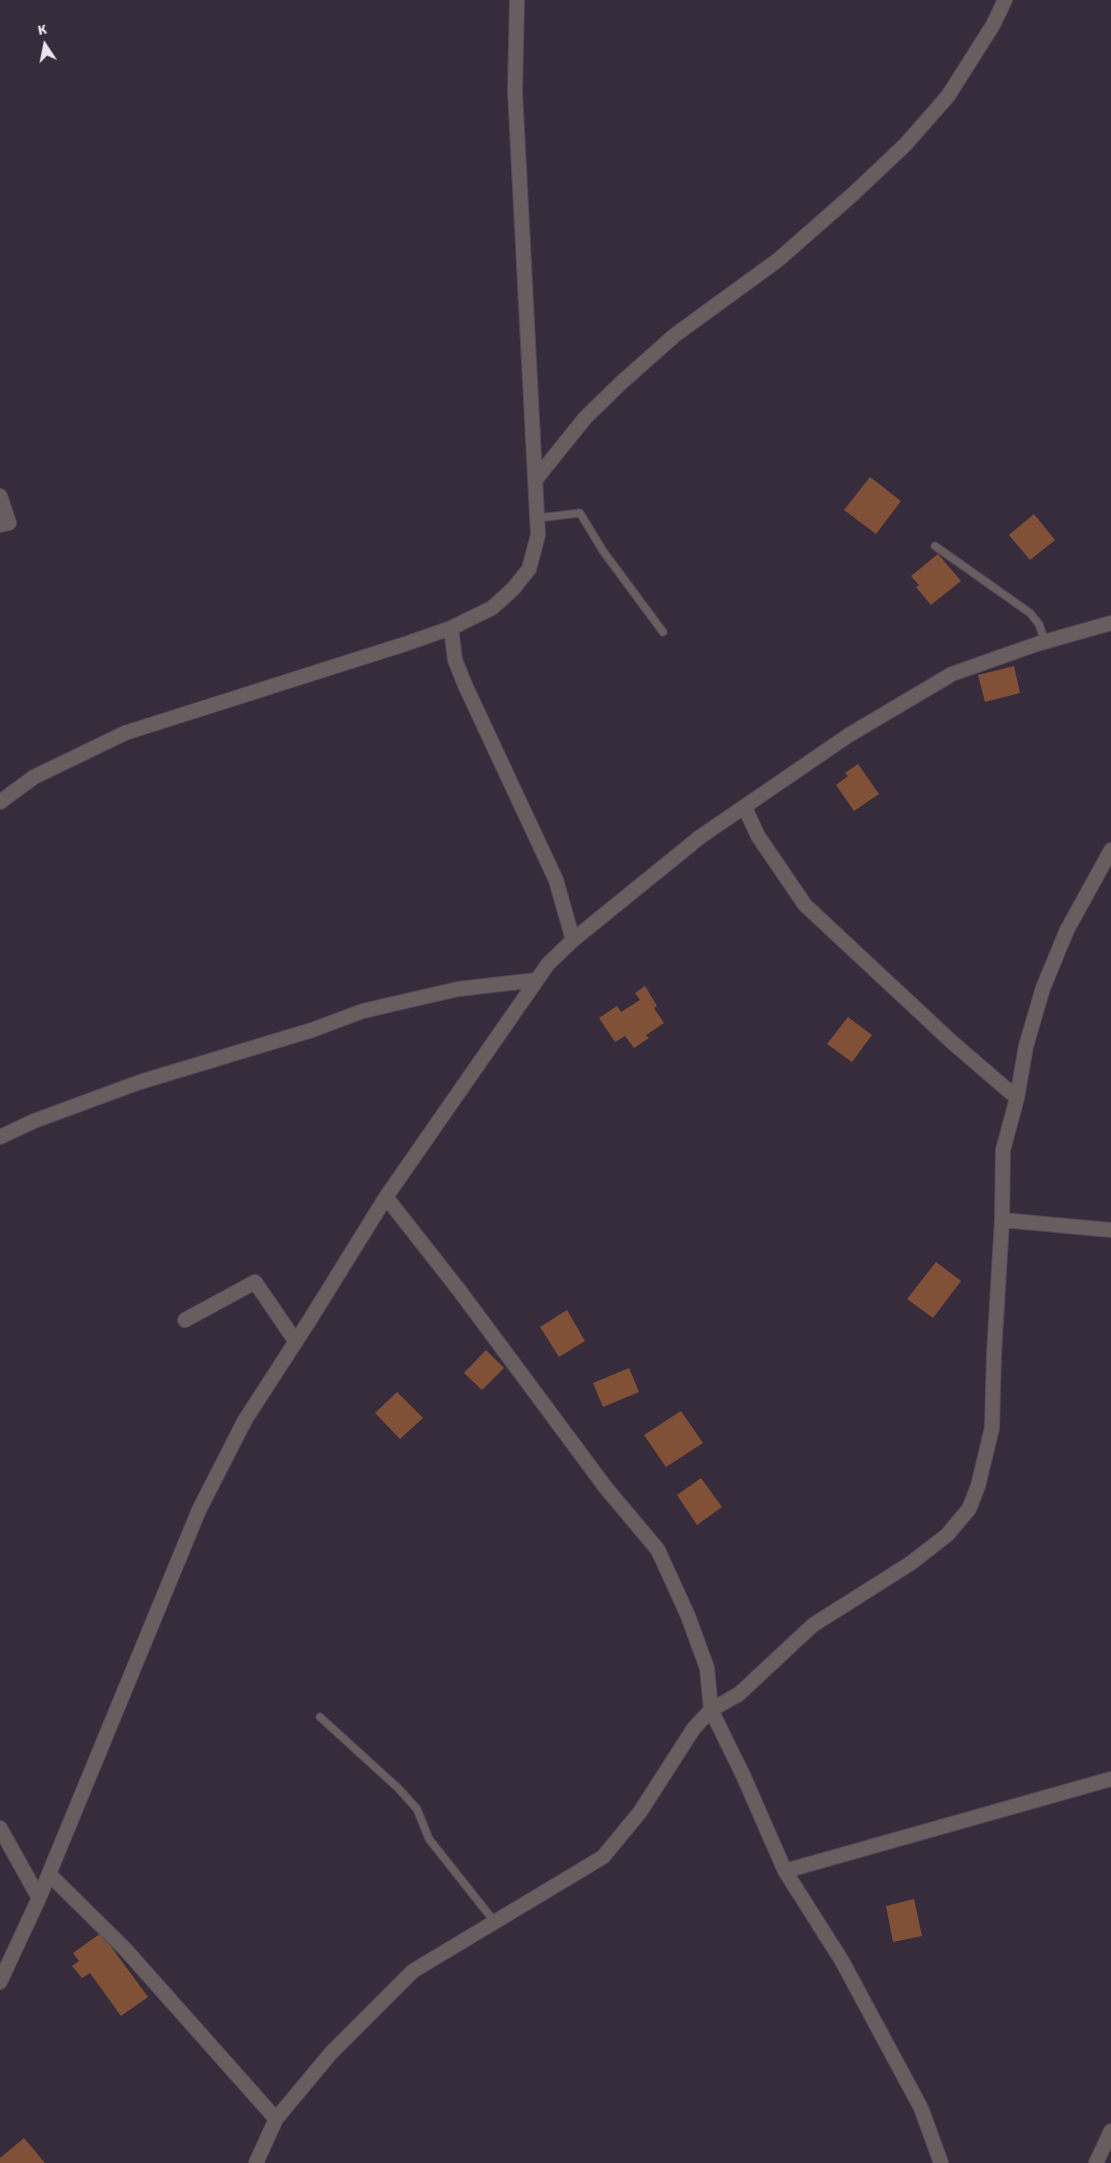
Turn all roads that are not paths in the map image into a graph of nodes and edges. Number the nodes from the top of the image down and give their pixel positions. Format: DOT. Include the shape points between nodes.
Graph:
graph roads {
  1 [pos="518,0"];
  2 [pos="1005,0"];
  3 [pos="536,479"];
  4 [pos="0,496"];
  5 [pos="538,518"];
  6 [pos="0,526"];
  7 [pos="936,546"];
  8 [pos="1111,623"];
  9 [pos="451,628"];
  10 [pos="663,632"];
  11 [pos="1045,642"];
  12 [pos="0,802"];
  13 [pos="745,808"];
  14 [pos="1111,850"];
  15 [pos="573,940"];
  16 [pos="536,980"];
  17 [pos="1017,1098"];
  18 [pos="0,1137"];
  19 [pos="386,1197"];
  20 [pos="1002,1220"];
  21 [pos="1111,1230"];
  22 [pos="185,1320"];
  23 [pos="296,1342"];
  24 [pos="711,1710"];
  25 [pos="320,1717"];
  26 [pos="1111,1779"];
  27 [pos="0,1828"];
  28 [pos="786,1871"];
  29 [pos="49,1874"];
  30 [pos="39,1898"];
  31 [pos="494,1921"];
  32 [pos="0,1982"];
  33 [pos="276,2119"];
  34 [pos="1111,2131"];
  35 [pos="256,2163"];
  36 [pos="940,2163"];
  37 [pos="1096,2163"];
  1 -- 3 [label="street" via="515,91"];
  2 -- 3 [label="street" via="948,96 905,145 778,260 675,335 622,382 586,418"];
  3 -- 5 [label="street"];
  4 -- 6 [label="street" via="9,523"];
  5 -- 9 [label="street" via="538,534 529,569 492,608"];
  5 -- 10 [label="lane" via="580,513 602,551"];
  7 -- 11 [label="lane" via="1036,618"];
  8 -- 11 [label="street"];
  9 -- 12 [label="street" via="125,734 34,777"];
  9 -- 15 [label="street" via="455,660 556,880"];
  11 -- 13 [label="street" via="952,674 849,735"];
  13 -- 15 [label="street" via="700,837"];
  13 -- 17 [label="street" via="758,836 805,905"];
  14 -- 17 [label="street" via="1067,930 1043,988 1026,1046"];
  15 -- 16 [label="street"];
  16 -- 18 [label="street" via="458,989 362,1010 312,1030 140,1082"];
  16 -- 19 [label="street"];
  17 -- 20 [label="street" via="1003,1150"];
  19 -- 23 [label="street"];
  19 -- 24 [label="street" via="606,1488 658,1550 707,1668"];
  20 -- 21 [label="street"];
  20 -- 24 [label="street" via="992,1428 969,1509 947,1535 910,1563 813,1625 740,1694"];
  22 -- 23 [label="street" via="256,1282"];
  23 -- 29 [label="street" via="246,1420 198,1510"];
  24 -- 28 [label="street"];
  24 -- 31 [label="street" via="694,1728 640,1812 603,1857"];
  25 -- 31 [label="lane" via="398,1788 416,1809 429,1839"];
  26 -- 28 [label="street"];
  27 -- 30 [label="street"];
  28 -- 36 [label="street" via="886,2040 921,2108"];
  29 -- 30 [label="street"];
  29 -- 33 [label="street" via="125,1949"];
  30 -- 32 [label="street"];
  31 -- 33 [label="street" via="414,1971 331,2052"];
  33 -- 35 [label="street"];
  34 -- 37 [label="street"];
}
